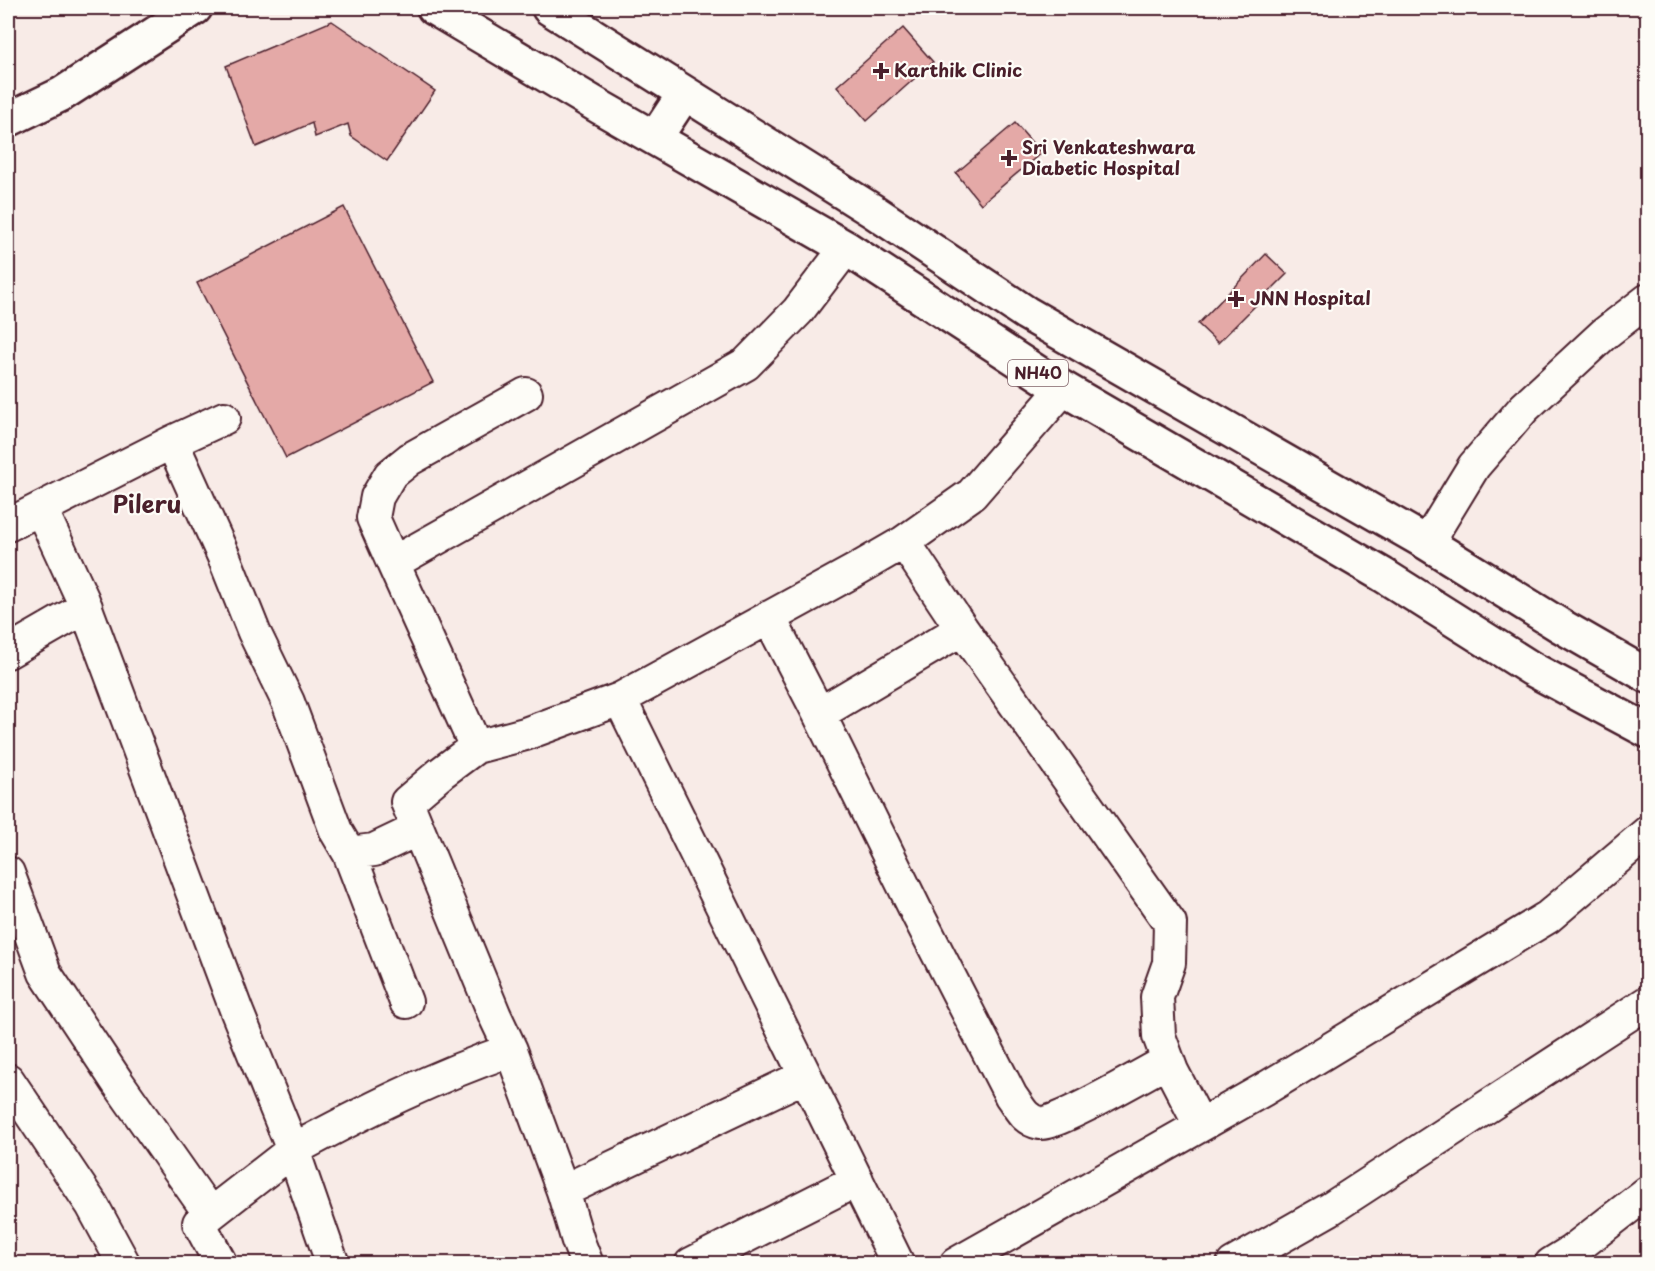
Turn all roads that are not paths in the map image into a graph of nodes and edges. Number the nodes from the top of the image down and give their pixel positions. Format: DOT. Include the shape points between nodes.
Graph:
graph roads {
  1 [pos="195,8"];
  2 [pos="434,8"];
  3 [pos="549,8"];
  4 [pos="684,94"];
  5 [pos="8,120"];
  6 [pos="655,138"];
  7 [pos="846,248"];
  8 [pos="1647,300"];
  9 [pos="1074,340"];
  10 [pos="1055,384"];
  11 [pos="526,394"];
  12 [pos="224,418"];
  13 [pos="172,442"];
  14 [pos="41,508"];
  15 [pos="8,525"];
  16 [pos="1418,538"];
  17 [pos="904,542"];
  18 [pos="393,563"];
  19 [pos="1383,575"];
  20 [pos="86,607"];
  21 [pos="769,617"];
  22 [pos="962,629"];
  23 [pos="8,652"];
  24 [pos="1647,676"];
  25 [pos="620,699"];
  26 [pos="819,714"];
  27 [pos="1647,731"];
  28 [pos="476,747"];
  29 [pos="418,829"];
  30 [pos="1647,832"];
  31 [pos="349,854"];
  32 [pos="8,873"];
  33 [pos="406,1002"];
  34 [pos="1647,1002"];
  35 [pos="511,1050"];
  36 [pos="1168,1061"];
  37 [pos="806,1076"];
  38 [pos="8,1080"];
  39 [pos="1200,1125"];
  40 [pos="293,1150"];
  41 [pos="857,1180"];
  42 [pos="563,1191"];
  43 [pos="1647,1192"];
  44 [pos="210,1214"];
  45 [pos="124,1263"];
  46 [pos="221,1263"];
  47 [pos="333,1263"];
  48 [pos="587,1263"];
  49 [pos="691,1263"];
  50 [pos="898,1263"];
  51 [pos="956,1263"];
  52 [pos="1233,1263"];
  53 [pos="1551,1263"];
  1 -- 5 [label="main road" via="62,94"];
  2 -- 6 [label="main road, NH40"];
  3 -- 4 [label="main road, NH40"];
  4 -- 6 [label="main road"];
  4 -- 9 [label="main road, NH40"];
  6 -- 7 [label="main road, NH40"];
  7 -- 10 [label="main road, NH40"];
  7 -- 18 [label="street" via="798,311 746,364"];
  8 -- 16 [label="street" via="1524,408"];
  9 -- 10 [label="main road"];
  9 -- 16 [label="main road, NH40"];
  10 -- 17 [label="street" via="972,494"];
  10 -- 19 [label="main road, NH40"];
  11 -- 18 [label="street" via="410,459 390,475 377,497 373,518"];
  12 -- 13 [label="street"];
  13 -- 14 [label="street"];
  13 -- 31 [label="street" via="288,702 336,831"];
  14 -- 15 [label="street"];
  14 -- 20 [label="street"];
  16 -- 19 [label="main road"];
  16 -- 24 [label="main road, NH40"];
  17 -- 21 [label="street"];
  17 -- 22 [label="street"];
  18 -- 28 [label="street"];
  19 -- 27 [label="main road, NH40" via="1532,669"];
  20 -- 23 [label="street"];
  20 -- 40 [label="street" via="237,1012"];
  21 -- 25 [label="street"];
  21 -- 26 [label="street"];
  22 -- 26 [label="street"];
  22 -- 36 [label="street" via="1170,923 1169,963 1157,997 1159,1036"];
  25 -- 28 [label="street" via="525,734"];
  25 -- 37 [label="street"];
  26 -- 36 [label="street" via="919,917 1011,1096 1027,1119 1042,1124 1064,1117"];
  28 -- 29 [label="street" via="407,802"];
  29 -- 31 [label="street" via="374,850"];
  29 -- 35 [label="street"];
  30 -- 39 [label="street" via="1548,917"];
  31 -- 33 [label="street"];
  32 -- 44 [label="street" via="45,973"];
  34 -- 52 [label="street" via="1329,1209"];
  35 -- 40 [label="street" via="366,1111"];
  35 -- 42 [label="street"];
  36 -- 39 [label="street"];
  37 -- 41 [label="street"];
  37 -- 42 [label="street"];
  38 -- 45 [label="street" via="92,1205"];
  39 -- 51 [label="street"];
  40 -- 44 [label="street"];
  40 -- 47 [label="street"];
  41 -- 49 [label="street"];
  41 -- 50 [label="street"];
  42 -- 48 [label="street"];
  43 -- 53 [label="street"];
  44 -- 46 [label="street" via="199,1223"];
}
